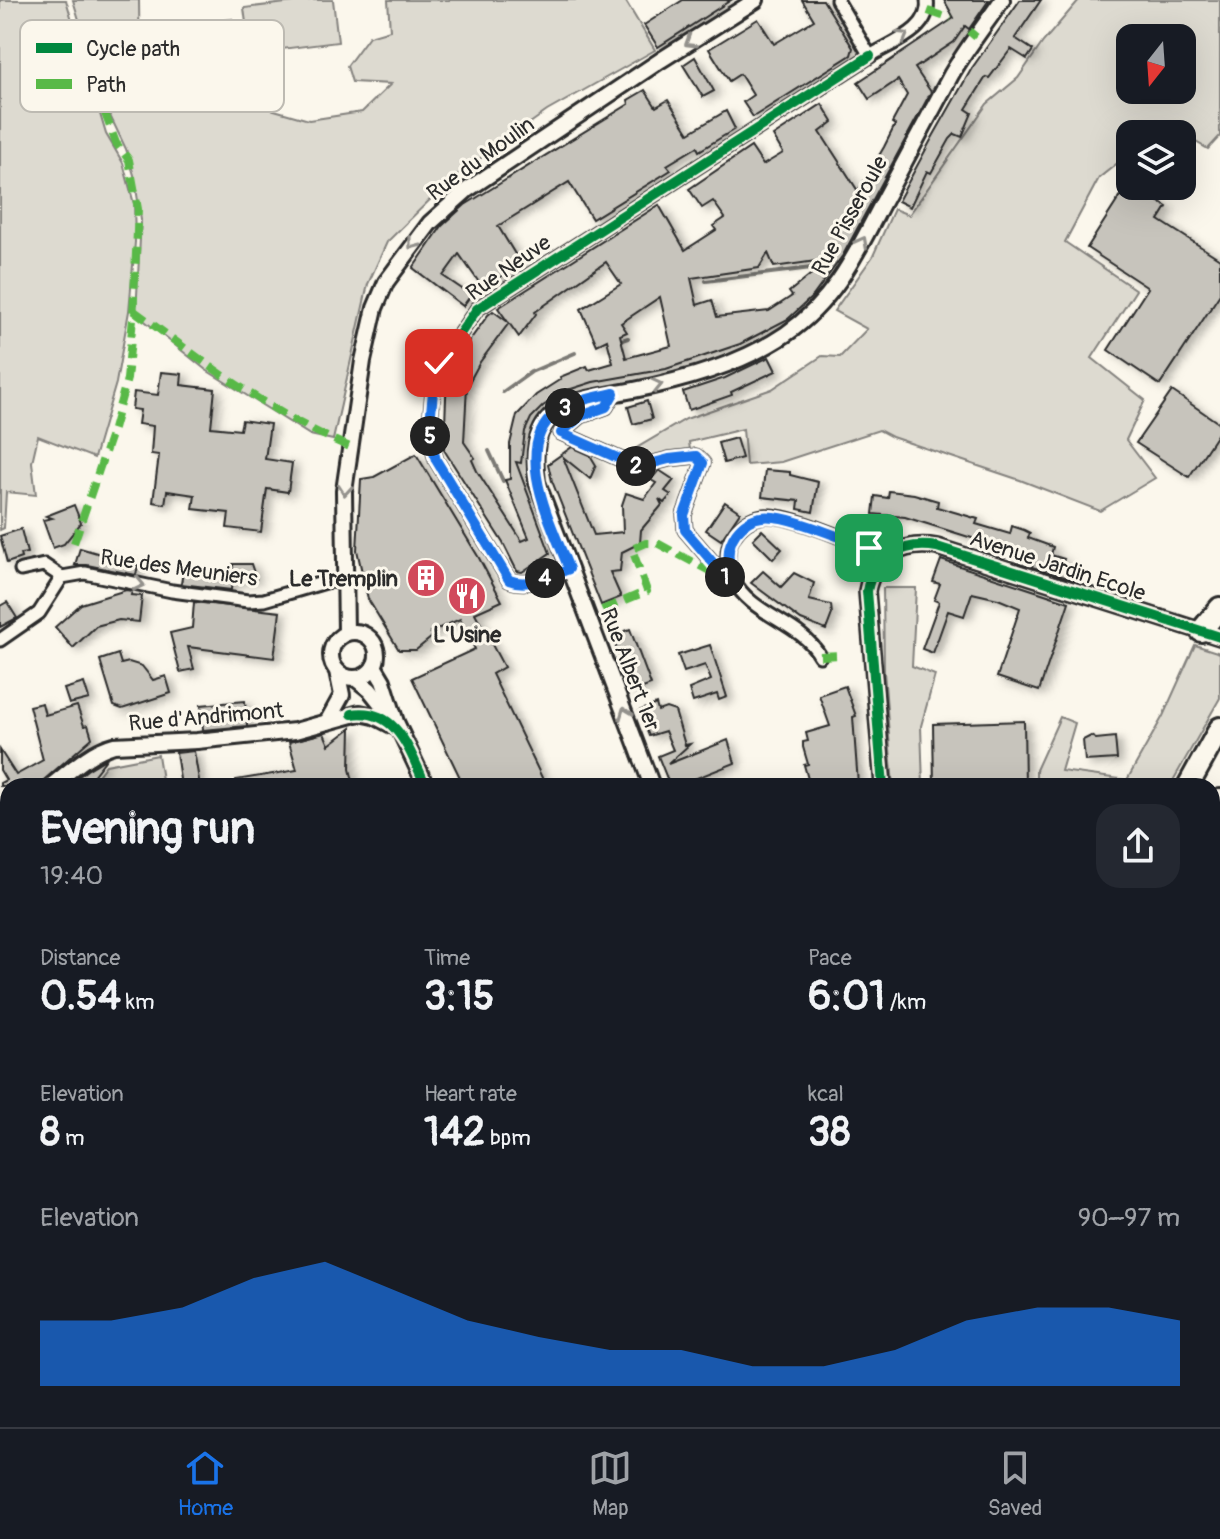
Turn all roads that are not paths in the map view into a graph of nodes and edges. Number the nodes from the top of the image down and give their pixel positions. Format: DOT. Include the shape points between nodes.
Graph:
graph roads {
  1 [pos="756,0"];
  2 [pos="837,0"];
  3 [pos="927,0"];
  4 [pos="1002,0"];
  5 [pos="870,56"];
  6 [pos="614,393"];
  7 [pos="885,559"];
  8 [pos="569,569"];
  9 [pos="21,570"];
  10 [pos="62,577"];
  11 [pos="734,580"];
  12 [pos="346,582"];
  13 [pos="1220,608"];
  14 [pos="346,633"];
  15 [pos="1210,634"];
  16 [pos="0,640"];
  17 [pos="820,656"];
  18 [pos="374,666"];
  19 [pos="337,671"];
  20 [pos="355,678"];
  21 [pos="327,722"];
  22 [pos="397,725"];
  23 [pos="1220,728"];
  24 [pos="61,778"];
  25 [pos="422,778"];
  26 [pos="649,778"];
  27 [pos="882,778"];
  28 [pos="1192,778"];
  1 -- 12 [label="main road, Rue du Moulin, one-way" via="467,190 404,256 375,308 363,361 344,491"];
  2 -- 5 [label="street"];
  5 -- 3 [label="street, one-way" via="919,27 926,18"];
  6 -- 4 [label="main road, Rue Pisseroule, one-way" via="693,376 736,360 813,314 841,281 953,71"];
  5 -- 8 [label="street, Rue Neuve" via="477,309 435,370 429,434 436,460 509,580 531,582"];
  6 -- 8 [label="main road, Rue Pisseroule" via="557,411 543,427 534,453 537,482"];
  6 -- 11 [label="street" via="606,407 581,416 561,433 638,467 696,456 703,463 684,515 685,530 727,579"];
  7 -- 11 [label="street" via="869,548 765,516 750,520 732,539 727,561"];
  7 -- 15 [label="main road, Avenue Jardin Ecole" via="914,545 937,547"];
  7 -- 27 [label="main road" via="870,576 867,591"];
  26 -- 8 [label="main road, Rue Albert 1er, one-way"];
  9 -- 10 [label="street, Rue des Meuniers" via="44,565"];
  10 -- 12 [label="street, Rue des Meuniers, one-way" via="85,573 248,601 329,581"];
  10 -- 16 [label="street" via="39,613"];
  11 -- 17 [label="street" via="749,598 812,641"];
  12 -- 14 [label="main road, Rue du Moulin"];
  13 -- 15 [label="highway"];
  14 -- 18 [label="main road" via="361,633 374,642"];
  14 -- 19 [label="main road" via="332,646"];
  18 -- 20 [label="main road"];
  18 -- 22 [label="main road"];
  19 -- 20 [label="main road"];
  19 -- 21 [label="main road" via="342,695"];
  20 -- 22 [label="main road"];
  21 -- 22 [label="main road, Rue d'Andrimont" via="360,713"];
  21 -- 24 [label="main road, Rue d'Andrimont" via="291,732 114,745"];
  22 -- 25 [label="main road"];
  23 -- 28 [label="highway"];
}
